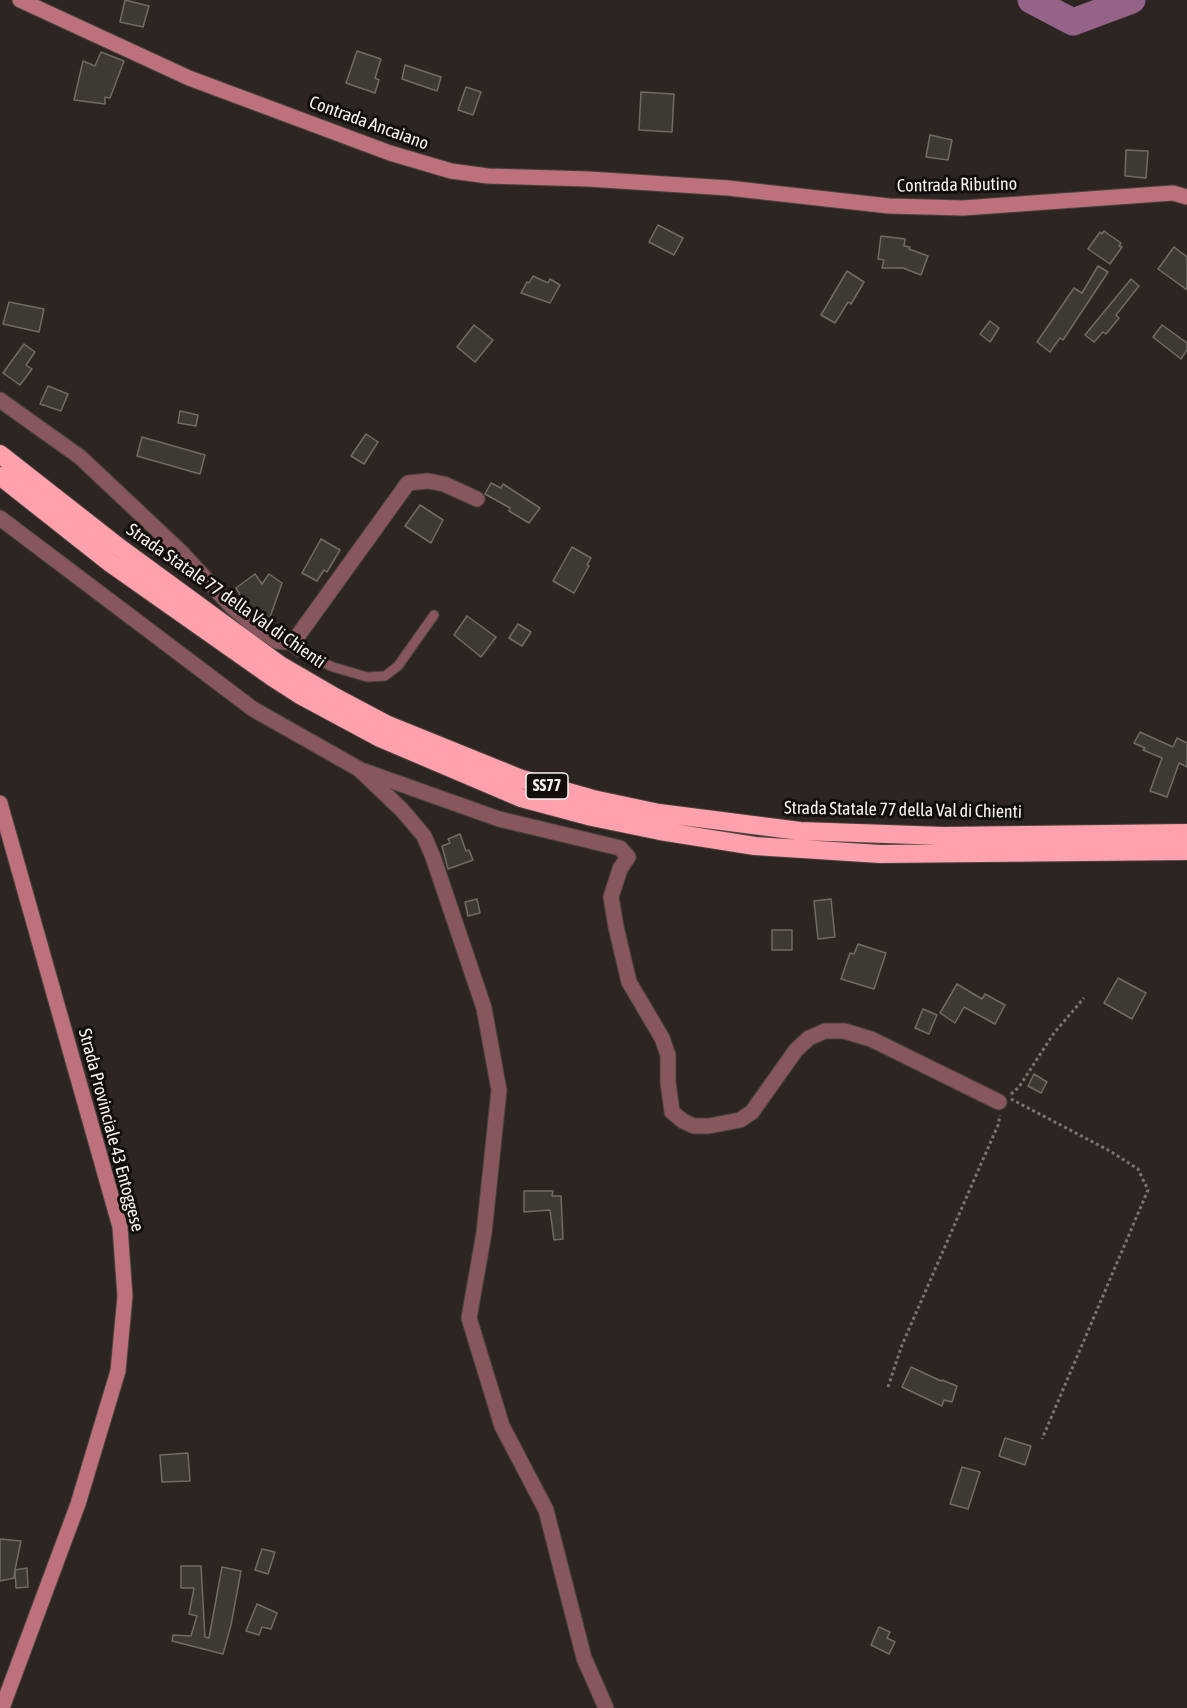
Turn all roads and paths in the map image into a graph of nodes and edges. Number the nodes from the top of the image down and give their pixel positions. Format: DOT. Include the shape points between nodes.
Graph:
graph roads {
  1 [pos="20,0"];
  2 [pos="728,188"];
  3 [pos="1187,197"];
  4 [pos="0,400"];
  5 [pos="0,454"];
  6 [pos="0,476"];
  7 [pos="477,499"];
  8 [pos="0,518"];
  9 [pos="434,615"];
  10 [pos="286,642"];
  11 [pos="359,769"];
  12 [pos="0,803"];
  13 [pos="1187,833"];
  14 [pos="1187,851"];
  15 [pos="1084,998"];
  16 [pos="999,1102"];
  17 [pos="888,1387"];
  18 [pos="1042,1440"];
  19 [pos="2,1708"];
  20 [pos="606,1708"];
  1 -- 2 [label="street, Contrada Ancaiano" via="189,78 422,164 488,176"];
  2 -- 3 [label="street, Contrada Ributino" via="889,206 953,208 1173,193"];
  4 -- 10 [label="street" via="80,457 252,624 276,641"];
  5 -- 13 [label="highway, Strada Statale 77 della Val di Chienti / SS77" via="280,665 386,724 522,779 659,813 801,831 944,836"];
  6 -- 14 [label="highway, SS77" via="110,563 272,677 380,738 521,798 660,831 755,846 880,854"];
  7 -- 10 [label="street" via="444,484 408,483 297,637"];
  8 -- 11 [label="street" via="253,710"];
  9 -- 10 [label="lane" via="398,666 386,676 367,677 333,667"];
  11 -- 16 [label="street" via="499,819 620,848 628,857 612,891 615,927 629,982 668,1055 672,1112 682,1121 710,1126 740,1120 752,1112 796,1050 825,1030 871,1039"];
  11 -- 20 [label="street" via="424,836 484,1008 499,1090 484,1233 469,1318 502,1426 546,1510 584,1658"];
  12 -- 19 [label="street, Strada Provinciale 43 Entoggese" via="120,1227 125,1296 118,1371 78,1504"];
  15 -- 18 [label="path" via="1007,1097 1120,1157 1138,1169 1148,1190"];
  16 -- 17 [label="path" via="998,1125 902,1345"];
}
